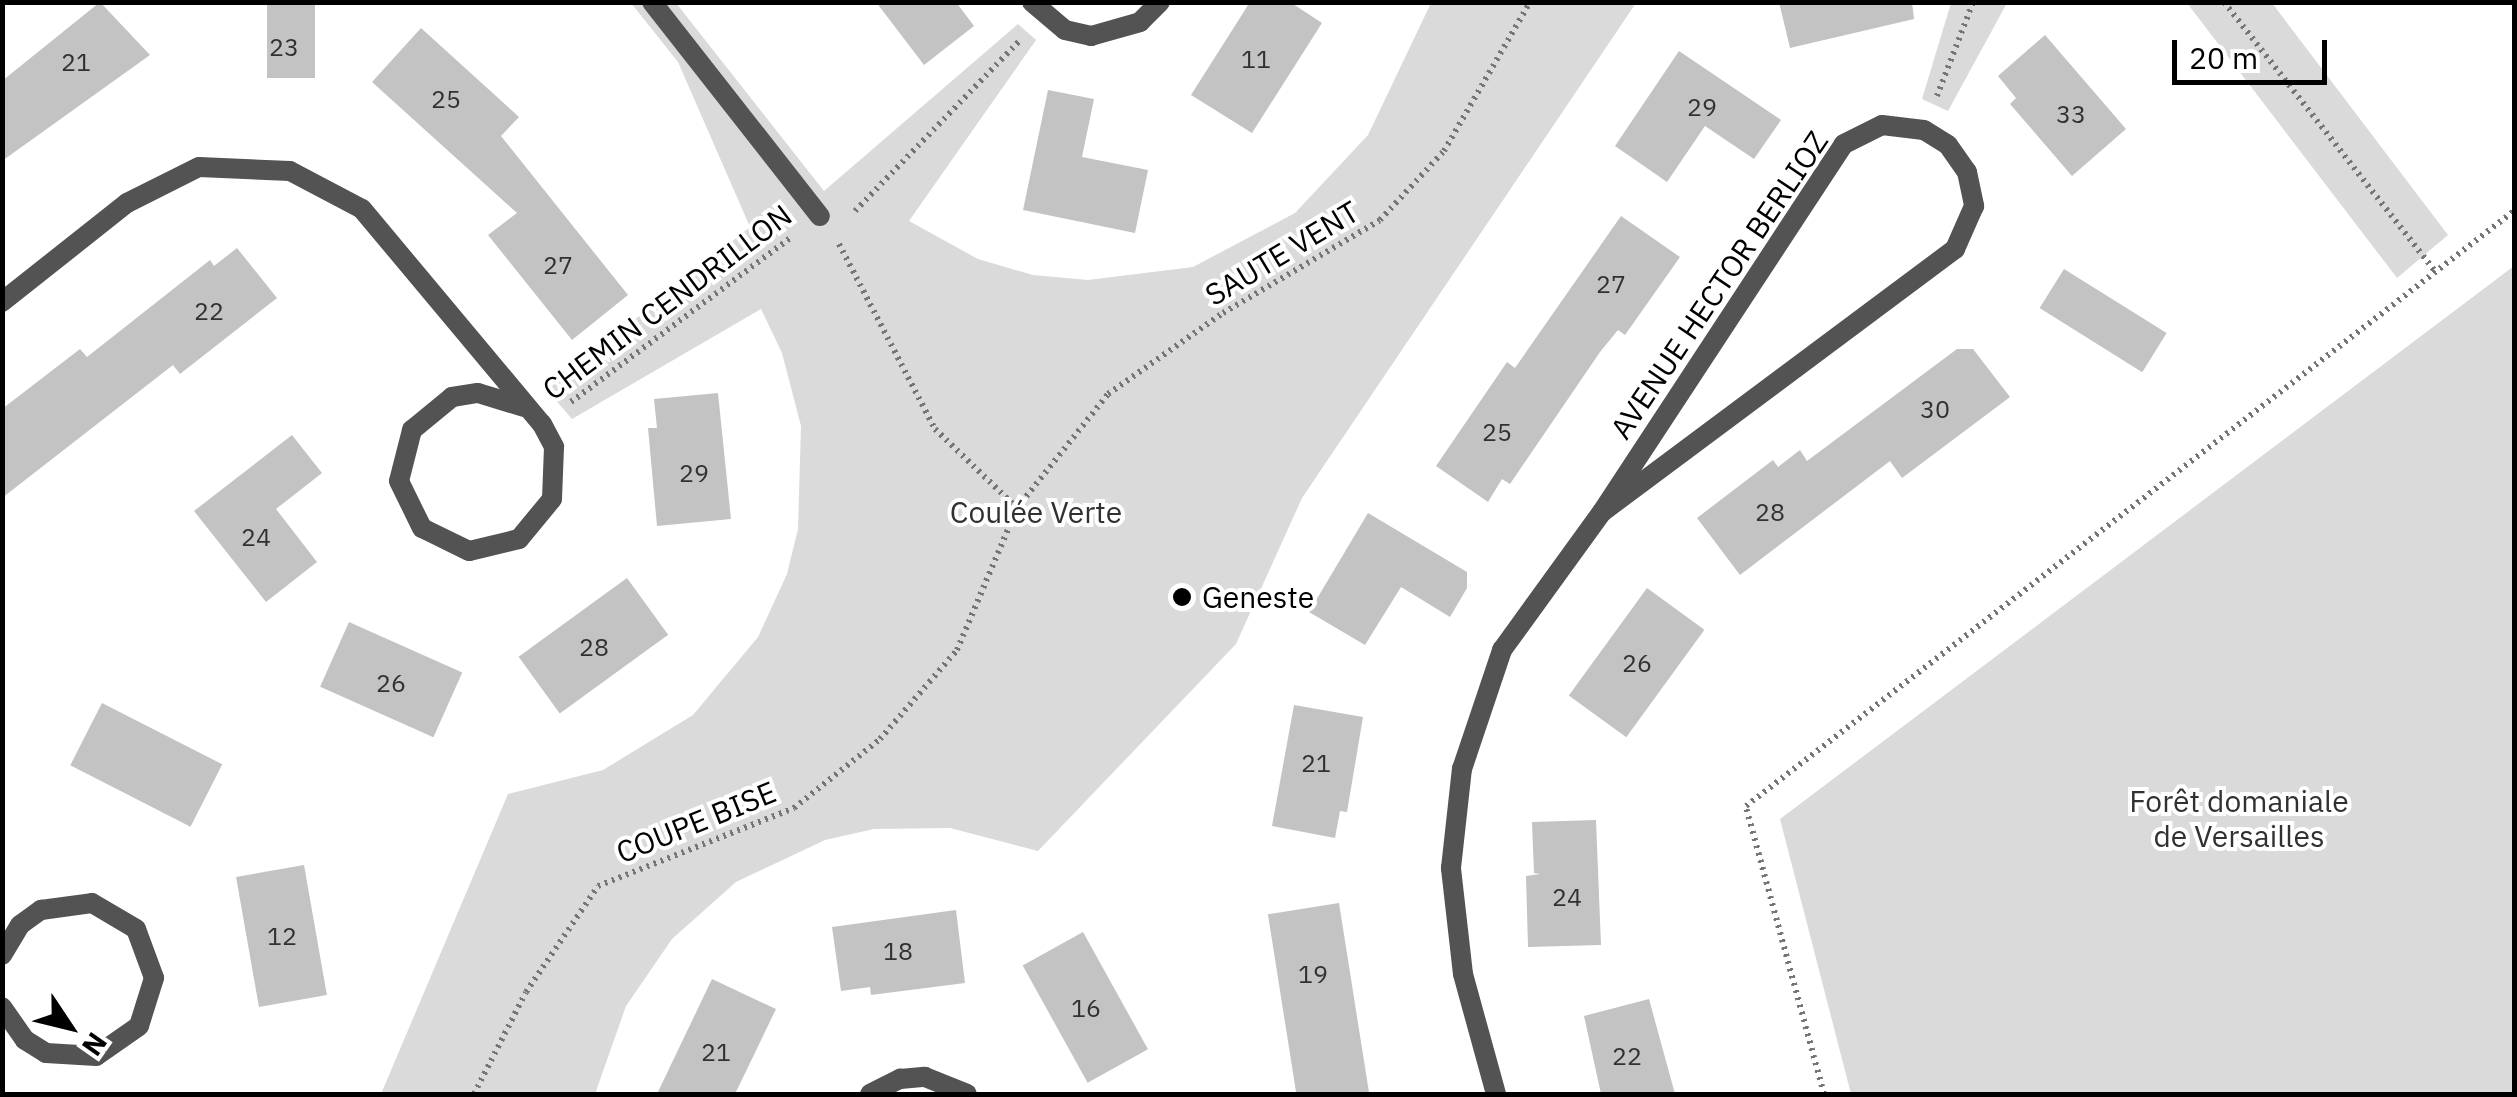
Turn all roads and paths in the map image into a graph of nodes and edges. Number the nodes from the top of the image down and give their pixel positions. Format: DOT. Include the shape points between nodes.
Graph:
graph roads {
  1 [pos="652,2"];
  2 [pos="1160,2"];
  3 [pos="1530,2"];
  4 [pos="1973,2"];
  5 [pos="2224,2"];
  6 [pos="1037,9"];
  7 [pos="1924,130"];
  8 [pos="2514,211"];
  9 [pos="820,216"];
  10 [pos="834,234"];
  11 [pos="2435,272"];
  12 [pos="2,302"];
  13 [pos="524,407"];
  14 [pos="542,424"];
  15 [pos="1016,508"];
  16 [pos="1602,512"];
  17 [pos="2,955"];
  18 [pos="2,1007"];
  19 [pos="474,1094"];
  20 [pos="870,1094"];
  21 [pos="967,1094"];
  22 [pos="1496,1094"];
  23 [pos="1824,1094"];
  1 -- 9 [label="street"];
  2 -- 6 [label="street" via="1140,22 1104,35 1064,30"];
  3 -- 15 [label="path, SAUTE VENT" via="1444,151 1380,220 1223,314 1108,394"];
  4 -- 7 [label="path"];
  5 -- 11 [label="path"];
  6 -- 10 [label="path"];
  7 -- 16 [label="street, AVENUE HECTOR BERLIOZ" via="1882,125 1844,144"];
  7 -- 16 [label="street, AVENUE HECTOR BERLIOZ" via="1948,144 1967,172 1974,206 1954,248"];
  8 -- 11 [label="path"];
  9 -- 10 [label="path"];
  9 -- 14 [label="path, CHEMIN CENDRILLON"];
  10 -- 15 [label="path" via="935,430"];
  11 -- 23 [label="path" via="1746,806"];
  12 -- 13 [label="street" via="126,204 199,167 290,171 362,209"];
  13 -- 14 [label="street"];
  13 -- 14 [label="street" via="478,392 452,397 412,430 400,480 422,528 469,551 495,550 539,522 558,474"];
  15 -- 19 [label="path, COUPE BISE" via="957,650 880,738 794,808 598,886 526,992"];
  16 -- 22 [label="street, AVENUE HECTOR BERLIOZ" via="1502,650 1462,769 1452,868 1463,974"];
  17 -- 18 [label="street" via="20,925 41,910 92,903 136,929 154,978 139,1026 96,1056 46,1053 24,1040"];
  20 -- 21 [label="street" via="900,1079 925,1077"];
}
